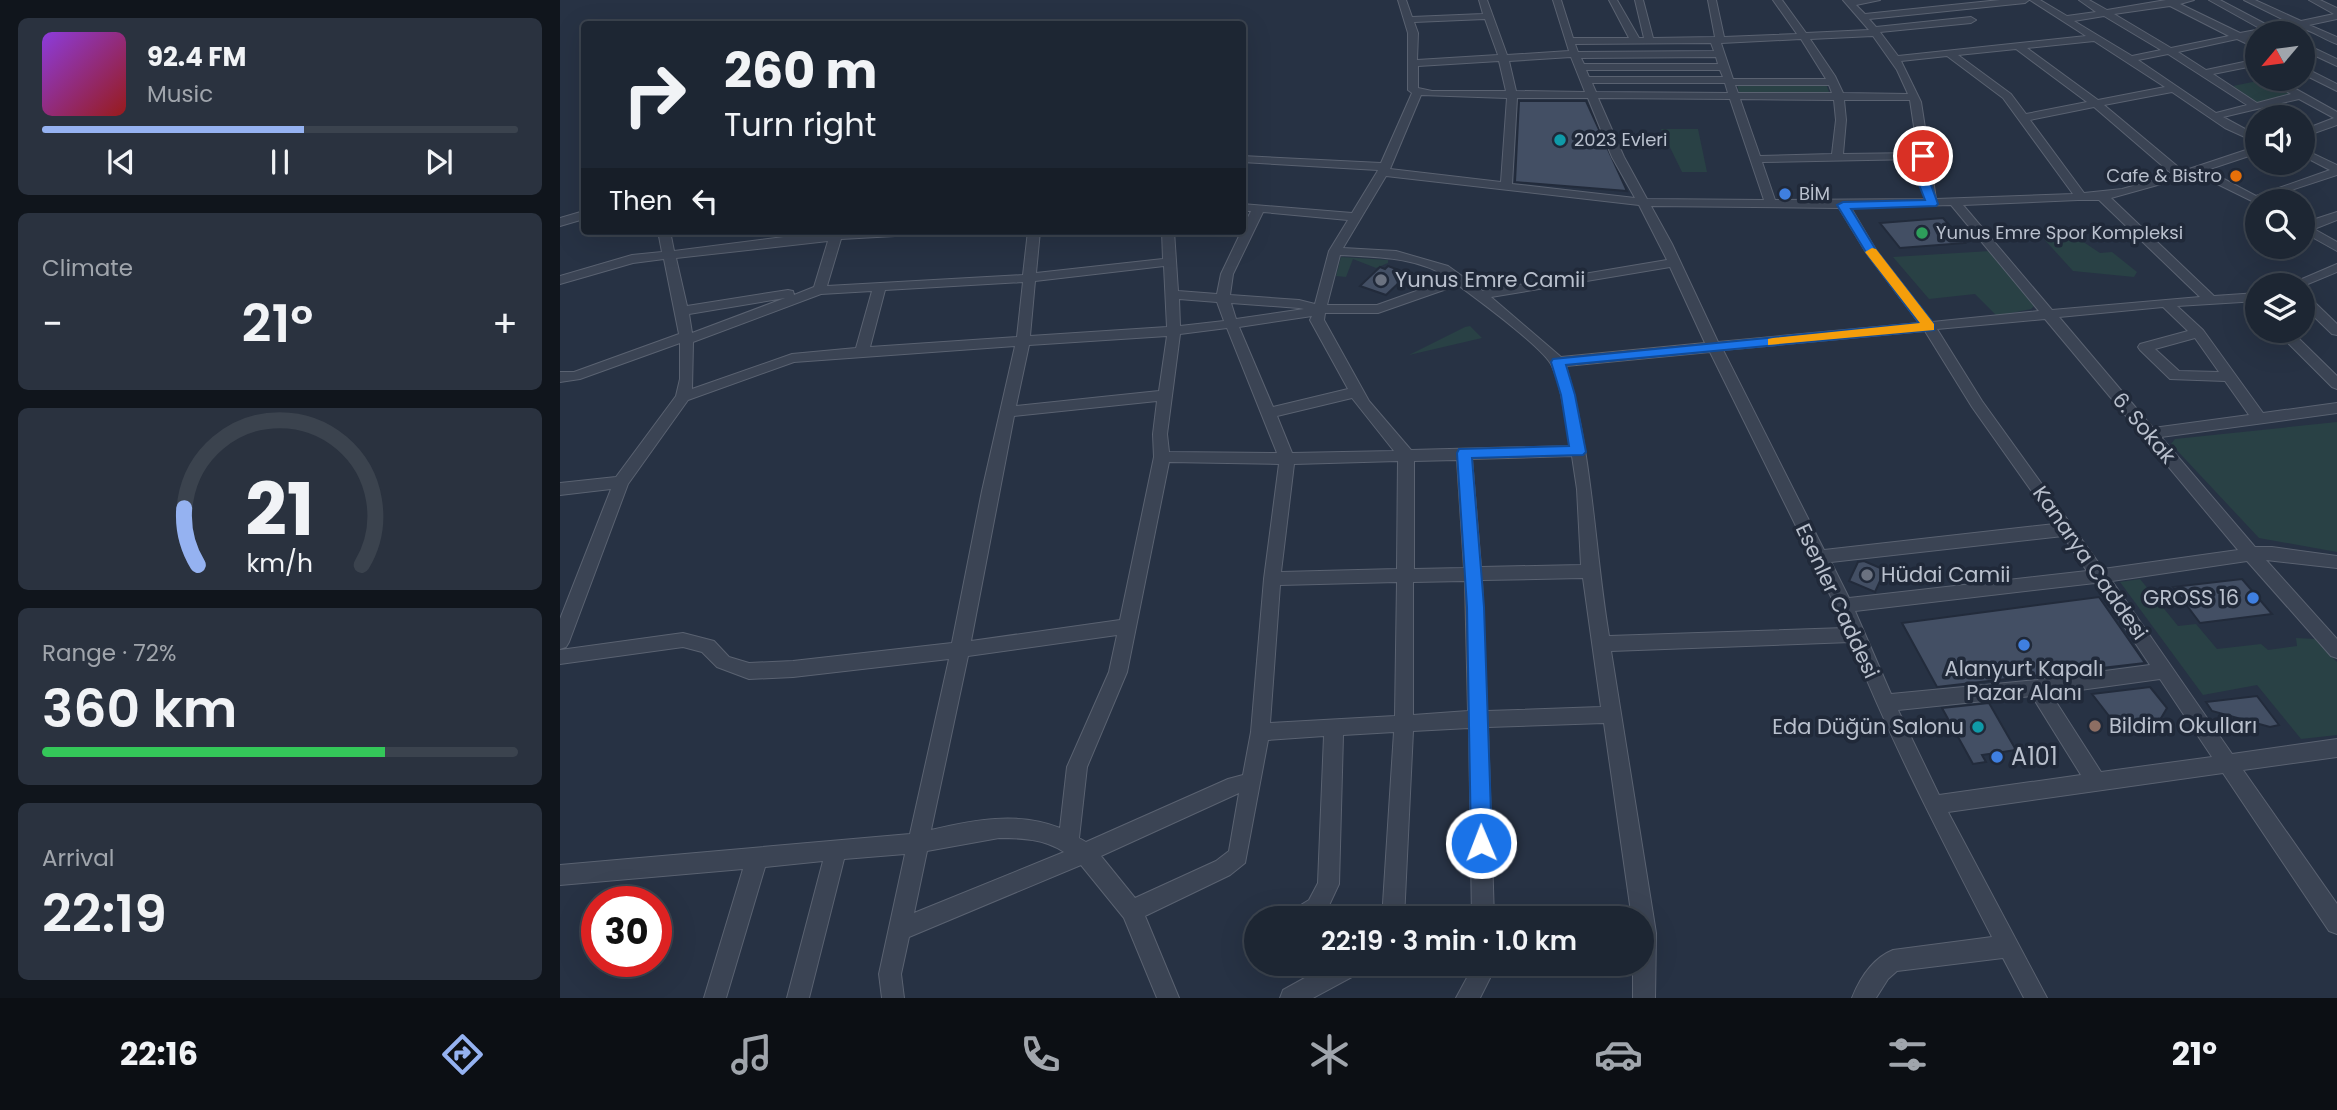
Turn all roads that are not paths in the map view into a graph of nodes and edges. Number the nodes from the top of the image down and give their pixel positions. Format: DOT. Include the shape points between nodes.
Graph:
graph roads {
  1 [pos="1402,0"];
  2 [pos="1483,0"];
  3 [pos="1556,0"];
  4 [pos="1613,0"];
  5 [pos="1639,0"];
  6 [pos="1712,0"];
  7 [pos="1777,0"];
  8 [pos="1876,0"];
  9 [pos="2025,0"];
  10 [pos="2034,0"];
  11 [pos="2083,0"];
  12 [pos="2124,0"];
  13 [pos="2190,0"];
  14 [pos="2213,0"];
  15 [pos="2248,0"];
  16 [pos="2268,0"];
  17 [pos="1849,1"];
  18 [pos="2168,1"];
  19 [pos="2316,2"];
  20 [pos="2337,2"];
  21 [pos="2139,8"];
  22 [pos="2105,13"];
  23 [pos="2337,14"];
  24 [pos="1488,16"];
  25 [pos="1863,17"];
  26 [pos="2066,19"];
  27 [pos="1409,20"];
  28 [pos="1970,20"];
  29 [pos="2312,20"];
  30 [pos="2254,21"];
  31 [pos="2293,21"];
  32 [pos="2307,21"];
  33 [pos="1874,31"];
  34 [pos="2315,31"];
  35 [pos="2337,31"];
  36 [pos="1804,35"];
  37 [pos="1648,37"];
  38 [pos="1718,37"];
  39 [pos="2245,37"];
  40 [pos="2097,38"];
  41 [pos="2240,38"];
  42 [pos="1569,40"];
  43 [pos="2245,40"];
  44 [pos="1636,41"];
  45 [pos="2337,41"];
  46 [pos="2019,47"];
  47 [pos="2171,51"];
  48 [pos="2315,52"];
  49 [pos="1575,54"];
  50 [pos="1640,54"];
  51 [pos="1719,54"];
  52 [pos="1951,55"];
  53 [pos="1894,59"];
  54 [pos="2130,59"];
  55 [pos="1504,60"];
  56 [pos="2337,63"];
  57 [pos="1412,65"];
  58 [pos="2245,65"];
  59 [pos="1724,66"];
  60 [pos="1580,67"];
  61 [pos="1648,67"];
  62 [pos="2203,73"];
  63 [pos="2315,76"];
  64 [pos="1658,79"];
  65 [pos="1585,80"];
  66 [pos="1730,81"];
  67 [pos="1831,82"];
  68 [pos="2175,88"];
  69 [pos="2337,88"];
  70 [pos="2294,91"];
  71 [pos="1417,93"];
  72 [pos="1590,93"];
  73 [pos="1512,94"];
  74 [pos="2301,95"];
  75 [pos="1735,96"];
  76 [pos="1839,96"];
  77 [pos="1914,97"];
  78 [pos="2095,103"];
  79 [pos="2254,105"];
  80 [pos="2264,105"];
  81 [pos="2245,110"];
  82 [pos="2215,116"];
  83 [pos="2023,118"];
  84 [pos="2337,119"];
  85 [pos="2315,129"];
  86 [pos="2245,133"];
  87 [pos="2245,154"];
  88 [pos="1923,156"];
  89 [pos="1837,158"];
  90 [pos="2315,158"];
  91 [pos="1246,159"];
  92 [pos="1757,159"];
  93 [pos="1384,169"];
  94 [pos="2198,170"];
  95 [pos="2337,170"];
  96 [pos="2182,176"];
  97 [pos="1506,187"];
  98 [pos="2287,189"];
  99 [pos="2245,195"];
  100 [pos="2102,196"];
  101 [pos="2081,198"];
  102 [pos="1641,202"];
  103 [pos="1955,203"];
  104 [pos="1932,204"];
  105 [pos="1772,205"];
  106 [pos="1843,205"];
  107 [pos="1246,207"];
  108 [pos="1259,208"];
  109 [pos="2337,215"];
  110 [pos="581,216"];
  111 [pos="1355,217"];
  112 [pos="560,222"];
  113 [pos="2315,223"];
  114 [pos="2315,234"];
  115 [pos="665,235"];
  116 [pos="822,235"];
  117 [pos="836,235"];
  118 [pos="1034,235"];
  119 [pos="1168,235"];
  120 [pos="1246,235"];
  121 [pos="1246,235"];
  122 [pos="2337,247"];
  123 [pos="1335,251"];
  124 [pos="669,255"];
  125 [pos="1170,262"];
  126 [pos="1674,263"];
  127 [pos="2337,268"];
  128 [pos="2315,277"];
  129 [pos="1030,278"];
  130 [pos="560,280"];
  131 [pos="1461,281"];
  132 [pos="879,286"];
  133 [pos="819,290"];
  134 [pos="1174,295"];
  135 [pos="1481,295"];
  136 [pos="1223,300"];
  137 [pos="2211,300"];
  138 [pos="2245,300"];
  139 [pos="2166,303"];
  140 [pos="1318,309"];
  141 [pos="2315,310"];
  142 [pos="680,311"];
  143 [pos="2051,316"];
  144 [pos="1231,323"];
  145 [pos="1929,327"];
  146 [pos="1174,331"];
  147 [pos="2337,331"];
  148 [pos="2198,333"];
  149 [pos="686,338"];
  150 [pos="1023,342"];
  151 [pos="2295,343"];
  152 [pos="1715,348"];
  153 [pos="862,350"];
  154 [pos="1558,362"];
  155 [pos="2231,377"];
  156 [pos="561,379"];
  157 [pos="2336,383"];
  158 [pos="1356,392"];
  159 [pos="1166,395"];
  160 [pos="683,397"];
  161 [pos="2337,408"];
  162 [pos="1007,412"];
  163 [pos="1268,414"];
  164 [pos="2259,419"];
  165 [pos="2148,434"];
  166 [pos="1578,452"];
  167 [pos="1464,453"];
  168 [pos="1406,455"];
  169 [pos="1162,457"];
  170 [pos="1287,459"];
  171 [pos="621,482"];
  172 [pos="560,489"];
  173 [pos="2067,529"];
  174 [pos="2251,554"];
  175 [pos="1818,557"];
  176 [pos="2337,562"];
  177 [pos="1590,571"];
  178 [pos="1473,572"];
  179 [pos="1404,576"];
  180 [pos="2099,576"];
  181 [pos="1272,579"];
  182 [pos="1844,605"];
  183 [pos="1128,626"];
  184 [pos="1855,635"];
  185 [pos="560,642"];
  186 [pos="1602,644"];
  187 [pos="960,650"];
  188 [pos="2337,650"];
  189 [pos="560,657"];
  190 [pos="2166,671"];
  191 [pos="2037,688"];
  192 [pos="1885,703"];
  193 [pos="1611,715"];
  194 [pos="1478,719"];
  195 [pos="1404,723"];
  196 [pos="1334,727"];
  197 [pos="1260,732"];
  198 [pos="2337,748"];
  199 [pos="2228,763"];
  200 [pos="2096,781"];
  201 [pos="1251,782"];
  202 [pos="1934,805"];
  203 [pos="918,842"];
  204 [pos="1076,848"];
  205 [pos="836,850"];
  206 [pos="757,857"];
  207 [pos="560,875"];
  208 [pos="1317,906"];
  209 [pos="1395,906"];
  210 [pos="1483,906"];
  211 [pos="1638,906"];
  212 [pos="1132,911"];
  213 [pos="2337,923"];
  214 [pos="902,929"];
  215 [pos="2010,946"];
  216 [pos="1331,976"];
  217 [pos="1479,976"];
  218 [pos="1644,976"];
  219 [pos="715,998"];
  220 [pos="798,998"];
  221 [pos="893,998"];
  222 [pos="1168,998"];
  223 [pos="1291,998"];
  224 [pos="1468,998"];
  225 [pos="1644,998"];
  226 [pos="1863,998"];
  227 [pos="2036,998"];
  1 -- 27 [label="street"];
  2 -- 24 [label="street"];
  3 -- 42 [label="street, Esenler Caddesi"];
  4 -- 44 [label="street"];
  5 -- 37 [label="street"];
  6 -- 38 [label="street"];
  7 -- 36 [label="street"];
  8 -- 17 [label="street"];
  9 -- 25 [label="street"];
  10 -- 26 [label="street"];
  11 -- 22 [label="street"];
  12 -- 21 [label="street"];
  13 -- 18 [label="street"];
  14 -- 30 [label="street"];
  15 -- 31 [label="street"];
  16 -- 29 [label="street"];
  17 -- 25 [label="street"];
  18 -- 21 [label="street"];
  18 -- 41 [label="street"];
  19 -- 20 [label="street"];
  19 -- 23 [label="street"];
  21 -- 22 [label="street"];
  22 -- 26 [label="street"];
  22 -- 47 [label="street"];
  23 -- 29 [label="street"];
  24 -- 27 [label="street"];
  24 -- 55 [label="street"];
  25 -- 33 [label="street"];
  26 -- 40 [label="street"];
  27 -- 57 [label="street"];
  28 -- 33 [label="street"];
  29 -- 32 [label="street"];
  29 -- 35 [label="street"];
  33 -- 36 [label="street"];
  33 -- 53 [label="street"];
  34 -- 45 [label="street"];
  36 -- 38 [label="street"];
  36 -- 67 [label="street"];
  37 -- 38 [label="street"];
  37 -- 44 [label="street"];
  38 -- 51 [label="street"];
  39 -- 41 [label="street"];
  40 -- 46 [label="street"];
  40 -- 54 [label="street"];
  41 -- 43 [label="street"];
  41 -- 47 [label="street"];
  42 -- 44 [label="street"];
  42 -- 49 [label="street, Esenler Caddesi"];
  46 -- 52 [label="street"];
  46 -- 78 [label="street"];
  47 -- 54 [label="street"];
  47 -- 62 [label="street"];
  48 -- 56 [label="street"];
  49 -- 50 [label="street"];
  49 -- 55 [label="street"];
  49 -- 60 [label="street, Esenler Caddesi"];
  50 -- 51 [label="street"];
  50 -- 61 [label="street"];
  51 -- 59 [label="street"];
  52 -- 53 [label="street"];
  52 -- 83 [label="street" via="2007,96"];
  53 -- 77 [label="street"];
  54 -- 68 [label="street"];
  55 -- 57 [label="street"];
  55 -- 73 [label="street"];
  57 -- 71 [label="street"];
  58 -- 62 [label="street"];
  59 -- 61 [label="street"];
  59 -- 66 [label="street"];
  60 -- 61 [label="street"];
  60 -- 65 [label="street, Esenler Caddesi"];
  61 -- 64 [label="street"];
  62 -- 79 [label="street"];
  63 -- 69 [label="street"];
  64 -- 65 [label="street"];
  64 -- 66 [label="street"];
  65 -- 72 [label="street, Esenler Caddesi"];
  66 -- 67 [label="street"];
  66 -- 75 [label="street"];
  67 -- 76 [label="street"];
  68 -- 78 [label="street"];
  68 -- 82 [label="street"];
  70 -- 74 [label="street"];
  71 -- 73 [label="street"];
  71 -- 93 [label="street"];
  72 -- 73 [label="street"];
  72 -- 75 [label="street"];
  72 -- 102 [label="street, Esenler Caddesi"];
  73 -- 97 [label="street"];
  74 -- 80 [label="street"];
  74 -- 84 [label="street"];
  75 -- 76 [label="street"];
  75 -- 92 [label="street"];
  76 -- 77 [label="street"];
  76 -- 89 [label="street"];
  77 -- 88 [label="street"];
  78 -- 83 [label="street"];
  78 -- 96 [label="street"];
  81 -- 82 [label="street"];
  82 -- 86 [label="street"];
  83 -- 101 [label="street"];
  84 -- 85 [label="street"];
  87 -- 94 [label="street"];
  88 -- 89 [label="street"];
  88 -- 104 [label="street" via="1924,182"];
  89 -- 92 [label="street"];
  90 -- 95 [label="street"];
  91 -- 93 [label="street"];
  92 -- 105 [label="street"];
  93 -- 97 [label="street"];
  93 -- 111 [label="street"];
  94 -- 96 [label="street"];
  94 -- 99 [label="street"];
  95 -- 98 [label="street"];
  96 -- 100 [label="street"];
  97 -- 102 [label="street"];
  100 -- 101 [label="street"];
  100 -- 137 [label="street"];
  101 -- 103 [label="street"];
  102 -- 105 [label="street"];
  102 -- 126 [label="street, Esenler Caddesi"];
  103 -- 104 [label="street"];
  103 -- 143 [label="street, 6. Sokak"];
  104 -- 106 [label="street"];
  105 -- 106 [label="street"];
  106 -- 145 [label="street, Kanarya Caddesi" via="1871,251"];
  107 -- 108 [label="street"];
  108 -- 111 [label="street"];
  108 -- 121 [label="street"];
  109 -- 113 [label="street"];
  110 -- 112 [label="street"];
  111 -- 123 [label="street"];
  114 -- 122 [label="street"];
  115 -- 124 [label="street"];
  116 -- 124 [label="street"];
  117 -- 133 [label="street"];
  118 -- 129 [label="street"];
  119 -- 125 [label="street"];
  120 -- 136 [label="street" via="1227,274"];
  123 -- 131 [label="street" via="1396,255 1444,270"];
  123 -- 140 [label="street"];
  124 -- 130 [label="street" via="632,259"];
  124 -- 142 [label="street"];
  125 -- 129 [label="street"];
  125 -- 134 [label="street"];
  126 -- 135 [label="street"];
  126 -- 152 [label="street, Esenler Caddesi"];
  127 -- 128 [label="street"];
  129 -- 132 [label="street"];
  129 -- 150 [label="street"];
  131 -- 135 [label="street"];
  131 -- 140 [label="street" via="1378,309"];
  132 -- 133 [label="street"];
  132 -- 153 [label="street"];
  133 -- 142 [label="street"];
  133 -- 149 [label="street"];
  134 -- 136 [label="street"];
  134 -- 146 [label="street"];
  135 -- 154 [label="street"];
  136 -- 140 [label="street"];
  136 -- 144 [label="street"];
  137 -- 138 [label="street"];
  137 -- 139 [label="street"];
  139 -- 143 [label="street"];
  139 -- 148 [label="street"];
  140 -- 144 [label="street" via="1300,316"];
  140 -- 158 [label="street" via="1317,320"];
  141 -- 147 [label="street"];
  142 -- 149 [label="street"];
  143 -- 145 [label="street"];
  143 -- 165 [label="street, 6. Sokak"];
  144 -- 146 [label="street"];
  144 -- 163 [label="street"];
  145 -- 152 [label="street"];
  145 -- 173 [label="street, Kanarya Caddesi" via="1977,404"];
  146 -- 150 [label="street"];
  146 -- 159 [label="street"];
  148 -- 155 [label="street"];
  148 -- 155 [label="street" via="2145,347 2175,376"];
  149 -- 156 [label="street"];
  149 -- 160 [label="street" via="689,381"];
  150 -- 153 [label="street"];
  150 -- 162 [label="street"];
  151 -- 157 [label="street"];
  152 -- 154 [label="street"];
  152 -- 175 [label="street, Esenler Caddesi"];
  153 -- 160 [label="street" via="792,358"];
  154 -- 166 [label="street"];
  155 -- 164 [label="street"];
  158 -- 163 [label="street"];
  158 -- 168 [label="street"];
  159 -- 162 [label="street"];
  159 -- 169 [label="street"];
  160 -- 171 [label="street"];
  161 -- 164 [label="street"];
  162 -- 187 [label="street"];
  163 -- 170 [label="street"];
  164 -- 165 [label="street"];
  165 -- 174 [label="street, 6. Sokak"];
  166 -- 167 [label="street"];
  166 -- 177 [label="street"];
  167 -- 168 [label="street"];
  167 -- 178 [label="street"];
  168 -- 170 [label="street"];
  168 -- 179 [label="street"];
  169 -- 170 [label="street"];
  169 -- 183 [label="street"];
  170 -- 181 [label="street"];
  171 -- 172 [label="street"];
  171 -- 185 [label="street"];
  173 -- 175 [label="street"];
  173 -- 180 [label="street, Kanarya Caddesi"];
  174 -- 176 [label="street"];
  174 -- 180 [label="street"];
  174 -- 188 [label="street, 6. Sokak"];
  175 -- 182 [label="street, Esenler Caddesi"];
  177 -- 178 [label="street"];
  177 -- 186 [label="street"];
  178 -- 179 [label="street"];
  178 -- 194 [label="street"];
  179 -- 181 [label="street"];
  179 -- 195 [label="street"];
  180 -- 182 [label="street"];
  180 -- 190 [label="street, Kanarya Caddesi"];
  181 -- 197 [label="street"];
  182 -- 184 [label="street, Esenler Caddesi"];
  183 -- 187 [label="street"];
  183 -- 204 [label="street" via="1118,672 1077,767"];
  184 -- 186 [label="street"];
  184 -- 192 [label="street, Esenler Caddesi"];
  186 -- 193 [label="street"];
  187 -- 189 [label="street" via="749,671 723,662 708,646 683,640"];
  187 -- 203 [label="street"];
  190 -- 191 [label="street"];
  190 -- 199 [label="street, Kanarya Caddesi"];
  191 -- 192 [label="street"];
  191 -- 200 [label="street"];
  192 -- 202 [label="street, Esenler Caddesi"];
  193 -- 194 [label="street"];
  193 -- 211 [label="street"];
  194 -- 195 [label="street"];
  194 -- 210 [label="street"];
  195 -- 196 [label="street"];
  195 -- 209 [label="street"];
  196 -- 197 [label="street"];
  196 -- 208 [label="street" via="1328,884"];
  197 -- 201 [label="street"];
  198 -- 199 [label="street"];
  199 -- 200 [label="street"];
  199 -- 213 [label="street, Kanarya Caddesi"];
  200 -- 202 [label="street"];
  201 -- 204 [label="street"];
  201 -- 212 [label="street" via="1238,856 1223,868"];
  202 -- 215 [label="street, Esenler Caddesi"];
  203 -- 204 [label="street" via="1012,828 1049,833"];
  203 -- 205 [label="street"];
  203 -- 214 [label="street"];
  204 -- 212 [label="street"];
  204 -- 214 [label="street"];
  205 -- 206 [label="street"];
  205 -- 220 [label="street"];
  206 -- 207 [label="street"];
  206 -- 219 [label="street"];
  212 -- 222 [label="street"];
  214 -- 221 [label="street" via="890,974"];
  215 -- 226 [label="street" via="1893,961 1880,971"];
  215 -- 227 [label="street, Esenler Caddesi"];
  216 -- 223 [label="street"];
  217 -- 224 [label="street"];
  218 -- 225 [label="street"];
}
